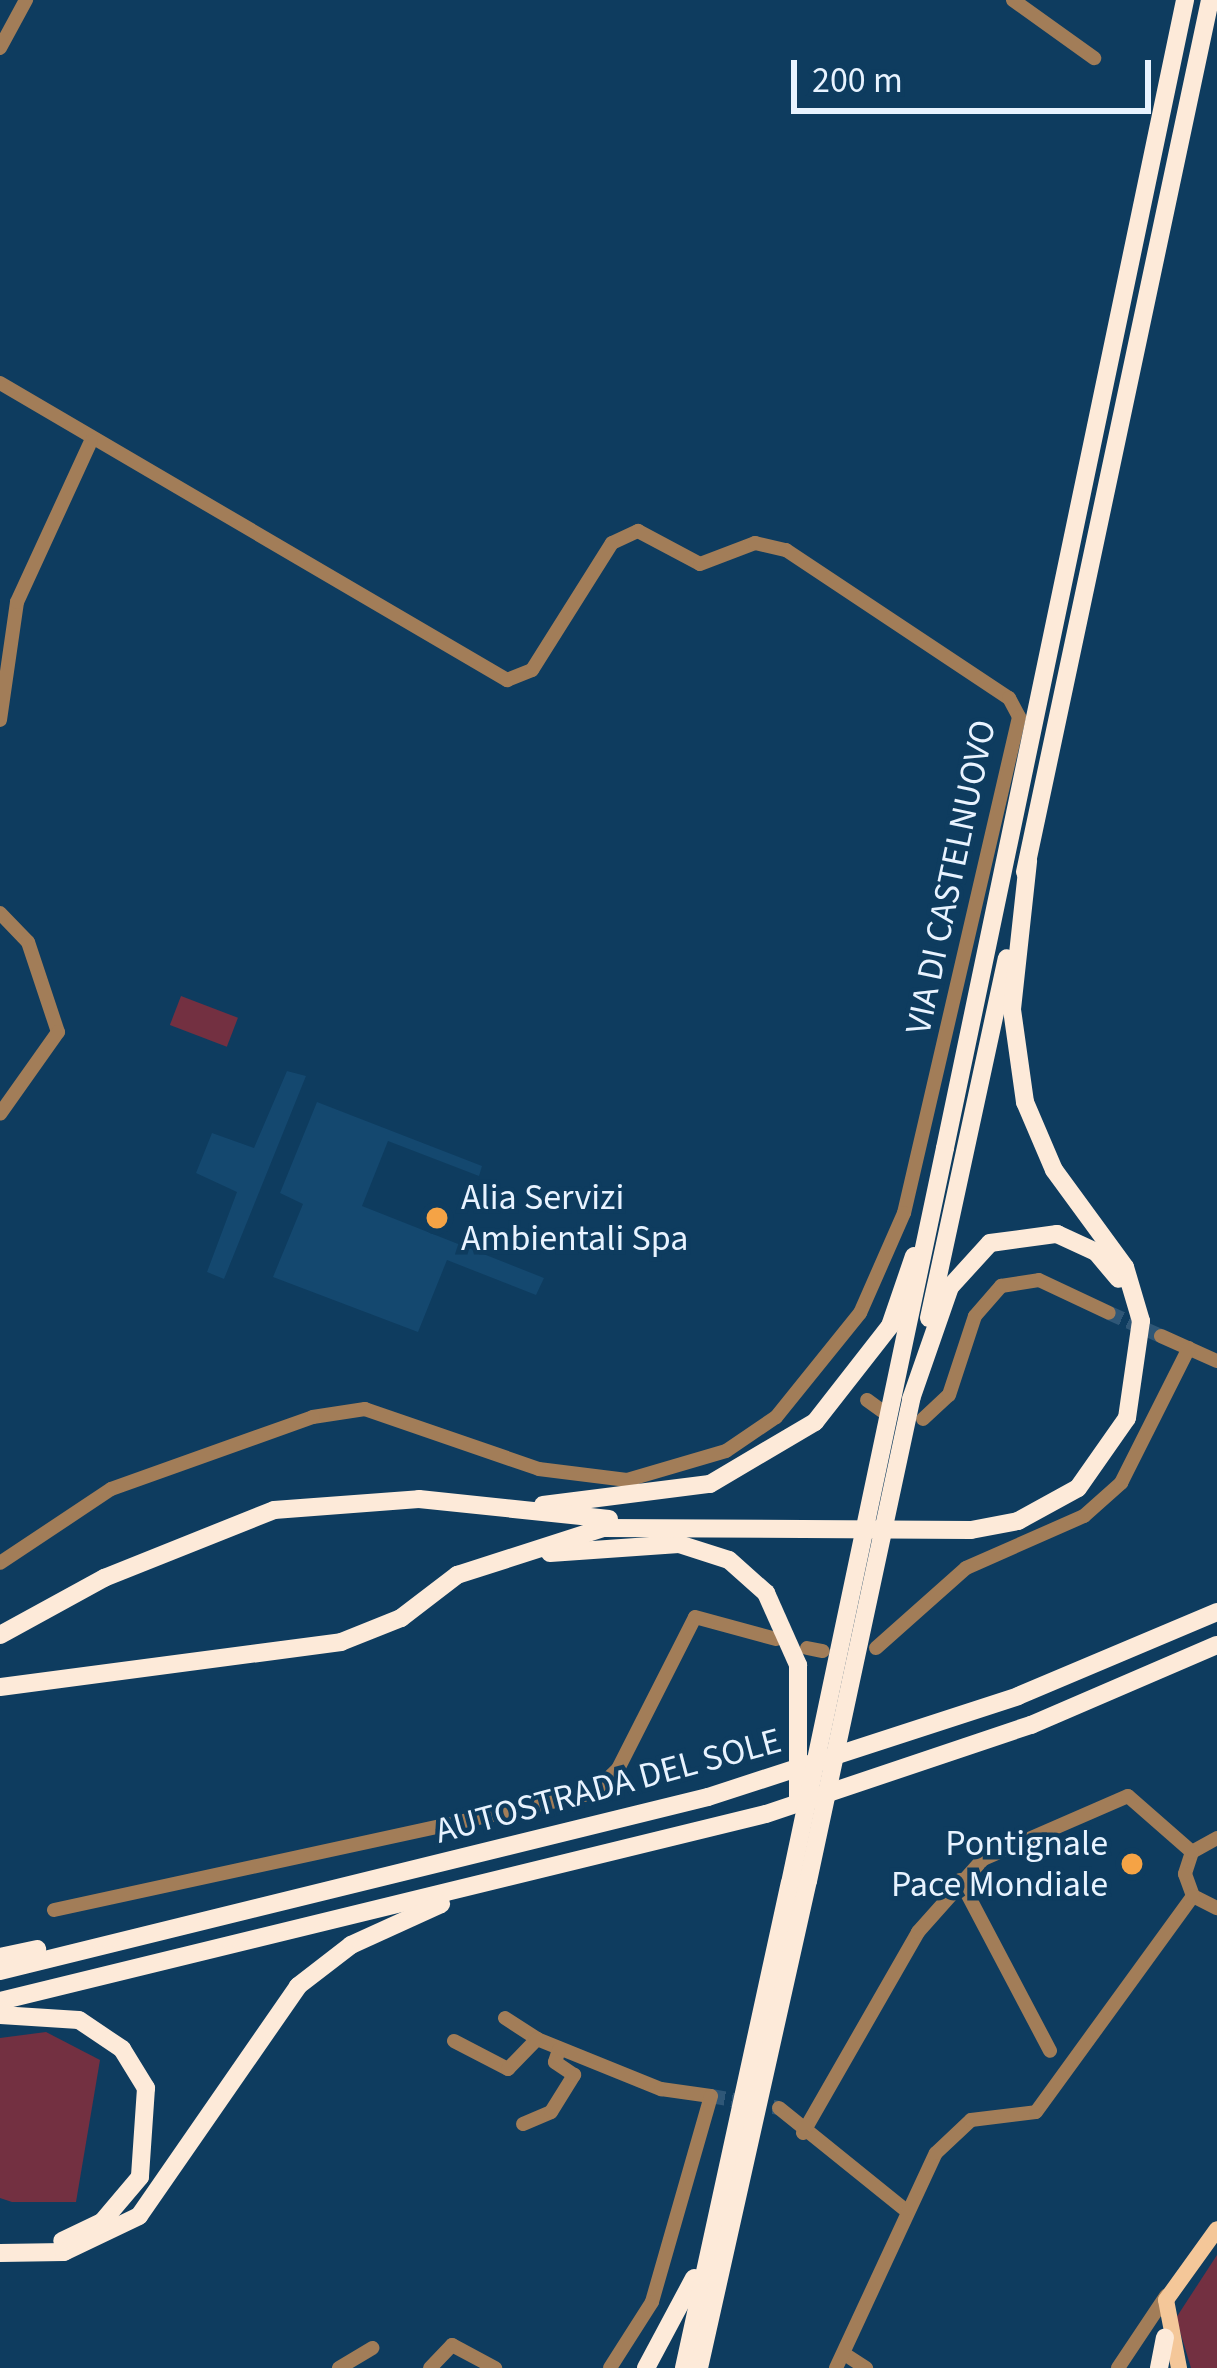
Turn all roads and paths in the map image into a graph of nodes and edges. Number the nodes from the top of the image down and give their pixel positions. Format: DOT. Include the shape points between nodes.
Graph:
graph roads {
  1 [pos="26,0"];
  2 [pos="1013,0"];
  3 [pos="1186,0"];
  4 [pos="1210,0"];
  5 [pos="0,48"];
  6 [pos="1094,58"];
  7 [pos="0,383"];
  8 [pos="91,441"];
  9 [pos="0,720"];
  10 [pos="1028,862"];
  11 [pos="0,913"];
  12 [pos="0,1114"];
  13 [pos="945,1148"];
  14 [pos="1108,1312"];
  15 [pos="1161,1336"];
  16 [pos="1189,1348"];
  17 [pos="1217,1361"];
  18 [pos="911,1399"];
  19 [pos="866,1400"];
  20 [pos="882,1411"];
  21 [pos="923,1419"];
  22 [pos="484,1507"];
  23 [pos="510,1558"];
  24 [pos="0,1563"];
  25 [pos="1217,1612"];
  26 [pos="0,1635"];
  27 [pos="776,1639"];
  28 [pos="1217,1645"];
  29 [pos="876,1648"];
  30 [pos="0,1692"];
  31 [pos="1217,1836"];
  32 [pos="1192,1852"];
  33 [pos="960,1880"];
  34 [pos="799,1882"];
  35 [pos="477,1888"];
  36 [pos="1193,1896"];
  37 [pos="1217,1908"];
  38 [pos="54,1910"];
  39 [pos="70,1953"];
  40 [pos="0,1957"];
  41 [pos="0,1971"];
  42 [pos="0,2002"];
  43 [pos="0,2015"];
  44 [pos="505,2018"];
  45 [pos="537,2039"];
  46 [pos="454,2041"];
  47 [pos="559,2050"];
  48 [pos="1050,2051"];
  49 [pos="779,2108"];
  50 [pos="523,2124"];
  51 [pos="803,2132"];
  52 [pos="903,2208"];
  53 [pos="1217,2229"];
  54 [pos="712,2241"];
  55 [pos="0,2243"];
  56 [pos="0,2253"];
  57 [pos="1169,2292"];
  58 [pos="1165,2338"];
  59 [pos="372,2348"];
  60 [pos="841,2361"];
  61 [pos="695,2367"];
  62 [pos="338,2368"];
  63 [pos="430,2368"];
  64 [pos="495,2368"];
  65 [pos="610,2368"];
  66 [pos="646,2368"];
  67 [pos="866,2368"];
  68 [pos="1118,2368"];
  69 [pos="1160,2368"];
  70 [pos="1179,2368"];
  1 -- 5 [label="street"];
  2 -- 6 [label="street"];
  3 -- 13 [label="highway"];
  4 -- 10 [label="highway"];
  7 -- 8 [label="street, VIA DI CASTELNUOVO"];
  8 -- 9 [label="street" via="17,602"];
  8 -- 24 [label="street, VIA DI CASTELNUOVO" via="507,680 532,670 612,543 638,531 700,564 754,543 786,550 1018,707 904,1213 831,1368 776,1417 679,1470 570,1475 365,1409 261,1431 111,1489"];
  10 -- 18 [label="highway"];
  10 -- 23 [label="highway" via="1012,1010 1046,1154 1125,1267 1141,1321 1127,1418 1078,1488 1018,1521 971,1530 624,1527"];
  11 -- 12 [label="street" via="28,942 58,1032"];
  13 -- 22 [label="highway, bridge" via="890,1326 815,1423 710,1484"];
  13 -- 34 [label="highway, bridge"];
  14 -- 21 [label="street" via="1039,1280 1001,1286 975,1316 949,1395"];
  15 -- 16 [label="street"];
  16 -- 17 [label="street"];
  16 -- 29 [label="street" via="1121,1483 1084,1516 966,1568"];
  18 -- 22 [label="highway" via="964,1265 1017,1234 1057,1234 1096,1252 1126,1291 1136,1337 1130,1391 1109,1439 1036,1507 927,1525"];
  18 -- 34 [label="highway, bridge"];
  19 -- 20 [label="street"];
  22 -- 26 [label="highway" via="393,1499 274,1510 104,1578"];
  23 -- 30 [label="highway" via="341,1642"];
  23 -- 34 [label="highway, bridge" via="680,1544 729,1560 766,1593 790,1637 804,1710"];
  25 -- 39 [label="highway, AUTOSTRADA DEL SOLE" via="1018,1696 753,1783"];
  27 -- 38 [label="street" via="695,1617 618,1768 593,1793"];
  28 -- 35 [label="highway, AUTOSTRADA DEL SOLE" via="880,1780"];
  31 -- 32 [label="street"];
  32 -- 33 [label="street" via="1145,1802 1115,1798 1004,1846"];
  32 -- 36 [label="street"];
  33 -- 48 [label="street"];
  33 -- 51 [label="street"];
  34 -- 54 [label="highway"];
  34 -- 61 [label="highway"];
  35 -- 42 [label="highway, AUTOSTRADA DEL SOLE"];
  35 -- 56 [label="highway" via="351,1946 298,1986 139,2216 64,2252"];
  36 -- 37 [label="street"];
  36 -- 52 [label="street" via="1036,2112 956,2128"];
  39 -- 40 [label="highway" via="54,1946"];
  39 -- 41 [label="highway, AUTOSTRADA DEL SOLE"];
  43 -- 55 [label="highway" via="52,2012 105,2034 146,2088 151,2126 140,2177 102,2222 45,2245"];
  44 -- 45 [label="street"];
  45 -- 46 [label="street" via="508,2069"];
  45 -- 47 [label="street"];
  47 -- 50 [label="street" via="555,2062 574,2075 551,2111"];
  47 -- 65 [label="street" via="711,2096 644,2324"];
  49 -- 51 [label="street"];
  51 -- 52 [label="street"];
  52 -- 60 [label="street"];
  53 -- 57 [label="main road"];
  54 -- 61 [label="highway"];
  54 -- 66 [label="highway"];
  57 -- 58 [label="main road"];
  57 -- 68 [label="street"];
  58 -- 69 [label="highway"];
  58 -- 70 [label="main road"];
  59 -- 62 [label="street"];
  60 -- 67 [label="street"];
  63 -- 64 [label="street" via="452,2345"];
}
